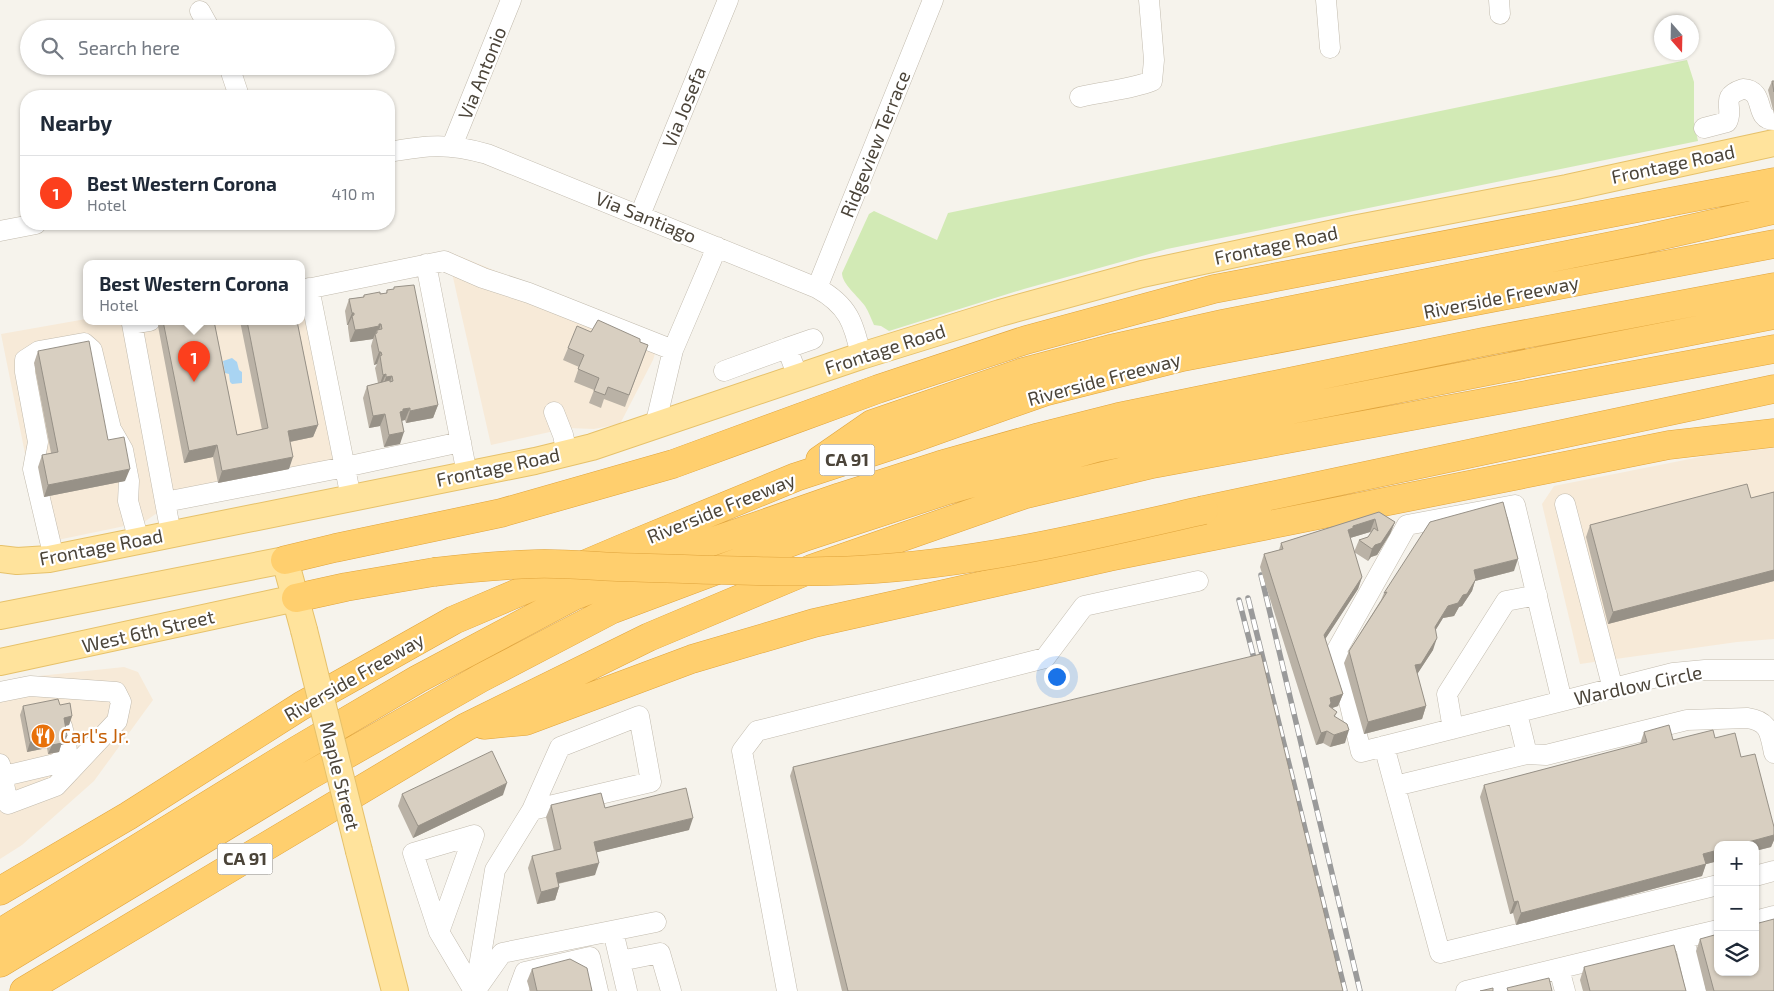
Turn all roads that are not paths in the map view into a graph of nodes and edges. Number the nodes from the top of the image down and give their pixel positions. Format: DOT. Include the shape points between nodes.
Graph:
graph roads {
  1 [pos="511,0"];
  2 [pos="728,0"];
  3 [pos="933,0"];
  4 [pos="1149,0"];
  5 [pos="1326,0"];
  6 [pos="200,11"];
  7 [pos="205,20"];
  8 [pos="1330,48"];
  9 [pos="232,75"];
  10 [pos="237,90"];
  11 [pos="1080,97"];
  12 [pos="1774,120"];
  13 [pos="1704,128"];
  14 [pos="1774,143"];
  15 [pos="452,146"];
  16 [pos="395,151"];
  17 [pos="1774,182"];
  18 [pos="1774,210"];
  19 [pos="640,215"];
  20 [pos="20,227"];
  21 [pos="0,231"];
  22 [pos="1774,244"];
  23 [pos="717,247"];
  24 [pos="426,264"];
  25 [pos="1774,287"];
  26 [pos="817,288"];
  27 [pos="305,289"];
  28 [pos="1774,315"];
  29 [pos="132,325"];
  30 [pos="813,339"];
  31 [pos="787,348"];
  32 [pos="1774,349"];
  33 [pos="674,350"];
  34 [pos="861,356"];
  35 [pos="724,371"];
  36 [pos="798,377"];
  37 [pos="1774,389"];
  38 [pos="554,412"];
  39 [pos="655,426"];
  40 [pos="1774,433"];
  41 [pos="461,442"];
  42 [pos="567,453"];
  43 [pos="345,467"];
  44 [pos="467,474"];
  45 [pos="796,477"];
  46 [pos="351,498"];
  47 [pos="165,502"];
  48 [pos="1565,504"];
  49 [pos="171,534"];
  50 [pos="139,541"];
  51 [pos="54,558"];
  52 [pos="0,559"];
  53 [pos="285,560"];
  54 [pos="1198,581"];
  55 [pos="1537,595"];
  56 [pos="296,598"];
  57 [pos="0,616"];
  58 [pos="0,662"];
  59 [pos="1774,670"];
  60 [pos="56,687"];
  61 [pos="1613,688"];
  62 [pos="0,692"];
  63 [pos="1562,701"];
  64 [pos="1517,713"];
  65 [pos="466,727"];
  66 [pos="1453,728"];
  67 [pos="1384,746"];
  68 [pos="1774,753"];
  69 [pos="1527,754"];
  70 [pos="1,773"];
  71 [pos="1395,786"];
  72 [pos="532,810"];
  73 [pos="1774,871"];
  74 [pos="1759,875"];
  75 [pos="1714,886"];
  76 [pos="0,891"];
  77 [pos="1774,916"];
  78 [pos="1759,920"];
  79 [pos="656,922"];
  80 [pos="1714,931"];
  81 [pos="439,932"];
  82 [pos="613,932"];
  83 [pos="0,933"];
  84 [pos="1684,938"];
  85 [pos="620,961"];
  86 [pos="0,963"];
  87 [pos="1559,969"];
  88 [pos="519,990"];
  89 [pos="24,991"];
  90 [pos="395,991"];
  91 [pos="475,991"];
  92 [pos="598,991"];
  93 [pos="627,991"];
  94 [pos="671,991"];
  95 [pos="787,991"];
  96 [pos="1466,991"];
  97 [pos="1565,991"];
  98 [pos="1696,991"];
  1 -- 15 [label="street, Via Antonio"];
  2 -- 19 [label="street, Via Josefa"];
  3 -- 26 [label="street, Ridgeview Terrace"];
  4 -- 11 [label="street" via="1154,60 1152,81"];
  5 -- 8 [label="street"];
  6 -- 7 [label="street"];
  9 -- 10 [label="street"];
  12 -- 13 [label="street" via="1763,115 1753,92 1743,89 1728,99 1727,122"];
  14 -- 34 [label="main road, Frontage Road" via="1142,274 1000,312"];
  15 -- 16 [label="street, Via Santiago"];
  15 -- 19 [label="street, Via Santiago" via="486,154"];
  17 -- 53 [label="highway" via="1214,288 1007,346 673,464 501,513"];
  18 -- 45 [label="highway" via="1212,326 1023,372 872,424"];
  19 -- 23 [label="street, Via Santiago"];
  20 -- 21 [label="street"];
  22 -- 45 [label="highway, Riverside Freeway / CA 91" via="1183,358 1044,392"];
  23 -- 26 [label="street, Via Santiago"];
  23 -- 33 [label="street"];
  24 -- 27 [label="street"];
  24 -- 33 [label="street" via="444,261"];
  24 -- 41 [label="street"];
  25 -- 83 [label="highway" via="1483,342 1118,417 930,468 711,542 574,596 418,679"];
  26 -- 34 [label="street, Via Santiago" via="842,306 854,329"];
  27 -- 43 [label="street"];
  28 -- 86 [label="highway" via="1096,448 948,490 750,557 611,610 481,678 305,778"];
  29 -- 47 [label="street"];
  30 -- 31 [label="street"];
  31 -- 35 [label="street"];
  31 -- 36 [label="street"];
  32 -- 65 [label="highway, CA 91" via="1153,464 1023,495 811,569 649,637"];
  33 -- 39 [label="street"];
  34 -- 36 [label="main road, Frontage Road"];
  36 -- 39 [label="main road, Frontage Road"];
  37 -- 56 [label="highway, bridge" via="1008,553 947,562 790,572 537,564 478,567"];
  38 -- 42 [label="street"];
  39 -- 42 [label="main road, Frontage Road"];
  40 -- 65 [label="highway" via="1670,445 1118,555 821,621 692,659 526,721"];
  41 -- 43 [label="street"];
  41 -- 44 [label="street"];
  42 -- 44 [label="main road, Frontage Road"];
  43 -- 46 [label="street"];
  43 -- 47 [label="street"];
  44 -- 46 [label="main road, Frontage Road"];
  45 -- 76 [label="highway, Riverside Freeway / CA 91" via="454,620 301,706 128,816"];
  46 -- 49 [label="main road, Frontage Road"];
  47 -- 49 [label="street"];
  48 -- 61 [label="street"];
  49 -- 50 [label="main road, Frontage Road"];
  50 -- 51 [label="main road, Frontage Road"];
  50 -- 51 [label="street" via="128,501 129,481 123,450 111,429 92,350 84,343 39,351 25,360 25,372 38,442 33,469"];
  51 -- 52 [label="main road, Frontage Road" via="18,562"];
  53 -- 56 [label="main road, Maple Street"];
  53 -- 57 [label="main road"];
  54 -- 95 [label="street" via="1084,606 1045,658 757,731 742,751"];
  55 -- 63 [label="street"];
  55 -- 66 [label="street" via="1506,601 1447,694"];
  55 -- 67 [label="street, Wardlow Circle" via="1516,505 1407,525 1337,650 1361,752"];
  56 -- 58 [label="main road, West 6th Street"];
  56 -- 90 [label="main road, Maple Street, bridge"];
  59 -- 61 [label="street, Wardlow Circle" via="1706,670"];
  60 -- 62 [label="street" via="30,686"];
  60 -- 70 [label="street" via="67,749 65,758 55,764"];
  60 -- 70 [label="street" via="116,692 120,702 116,721 56,786 8,804"];
  61 -- 63 [label="street, Wardlow Circle"];
  63 -- 64 [label="street, Wardlow Circle"];
  64 -- 66 [label="street, Wardlow Circle"];
  64 -- 69 [label="street"];
  65 -- 89 [label="highway, CA 91"];
  66 -- 67 [label="street, Wardlow Circle"];
  67 -- 71 [label="street"];
  68 -- 69 [label="street" via="1764,724 1747,718 1687,720 1546,755"];
  69 -- 71 [label="street"];
  71 -- 75 [label="street" via="1440,953"];
  72 -- 72 [label="street" via="651,782 639,716 560,747"];
  72 -- 91 [label="street" via="495,870"];
  73 -- 74 [label="street"];
  77 -- 78 [label="street"];
  79 -- 82 [label="street"];
  80 -- 84 [label="street"];
  81 -- 91 [label="street"];
  82 -- 85 [label="street"];
  82 -- 91 [label="street" via="502,953"];
  84 -- 87 [label="street"];
  84 -- 98 [label="street"];
  85 -- 93 [label="street"];
  85 -- 94 [label="street" via="660,953"];
  87 -- 96 [label="street"];
  87 -- 97 [label="street"];
  88 -- 92 [label="street" via="525,972 590,957"];
}
